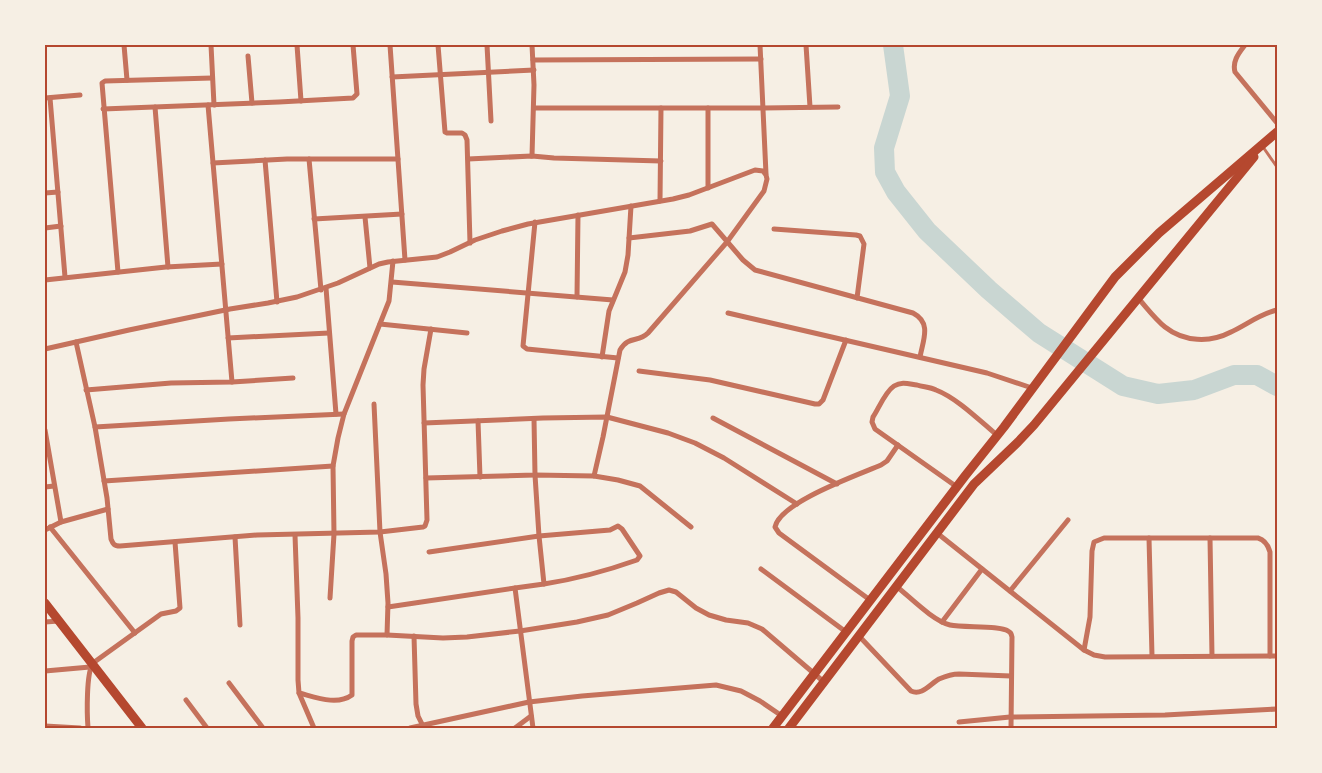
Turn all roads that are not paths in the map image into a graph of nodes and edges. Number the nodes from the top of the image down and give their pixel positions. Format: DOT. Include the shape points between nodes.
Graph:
graph roads {
  1 [pos="124,45"];
  2 [pos="211,45"];
  3 [pos="297,45"];
  4 [pos="353,45"];
  5 [pos="390,45"];
  6 [pos="438,45"];
  7 [pos="487,45"];
  8 [pos="532,45"];
  9 [pos="760,45"];
  10 [pos="806,45"];
  11 [pos="1245,45"];
  12 [pos="248,56"];
  13 [pos="761,59"];
  14 [pos="533,60"];
  15 [pos="534,70"];
  16 [pos="489,72"];
  17 [pos="440,74"];
  18 [pos="392,77"];
  19 [pos="212,78"];
  20 [pos="127,80"];
  21 [pos="80,95"];
  22 [pos="47,98"];
  23 [pos="301,101"];
  24 [pos="252,104"];
  25 [pos="211,105"];
  26 [pos="155,107"];
  27 [pos="810,107"];
  28 [pos="838,107"];
  29 [pos="534,108"];
  30 [pos="661,108"];
  31 [pos="708,108"];
  32 [pos="763,108"];
  33 [pos="103,109"];
  34 [pos="491,121"];
  35 [pos="1277,123"];
  36 [pos="1277,132"];
  37 [pos="1266,142"];
  38 [pos="532,156"];
  39 [pos="309,159"];
  40 [pos="398,159"];
  41 [pos="265,160"];
  42 [pos="468,160"];
  43 [pos="661,161"];
  44 [pos="213,163"];
  45 [pos="1277,166"];
  46 [pos="766,174"];
  47 [pos="708,188"];
  48 [pos="58,192"];
  49 [pos="45,193"];
  50 [pos="660,201"];
  51 [pos="631,206"];
  52 [pos="402,214"];
  53 [pos="578,215"];
  54 [pos="365,216"];
  55 [pos="314,219"];
  56 [pos="535,222"];
  57 [pos="61,226"];
  58 [pos="45,228"];
  59 [pos="774,229"];
  60 [pos="629,238"];
  61 [pos="470,242"];
  62 [pos="727,242"];
  63 [pos="406,260"];
  64 [pos="393,261"];
  65 [pos="222,264"];
  66 [pos="168,267"];
  67 [pos="370,268"];
  68 [pos="118,272"];
  69 [pos="65,277"];
  70 [pos="45,280"];
  71 [pos="392,282"];
  72 [pos="323,289"];
  73 [pos="528,293"];
  74 [pos="577,297"];
  75 [pos="858,298"];
  76 [pos="613,300"];
  77 [pos="1136,301"];
  78 [pos="277,302"];
  79 [pos="226,310"];
  80 [pos="1277,310"];
  81 [pos="728,313"];
  82 [pos="380,324"];
  83 [pos="431,329"];
  84 [pos="329,333"];
  85 [pos="467,333"];
  86 [pos="228,338"];
  87 [pos="846,340"];
  88 [pos="76,342"];
  89 [pos="45,349"];
  90 [pos="602,357"];
  91 [pos="920,357"];
  92 [pos="618,358"];
  93 [pos="639,370"];
  94 [pos="293,378"];
  95 [pos="232,382"];
  96 [pos="1034,385"];
  97 [pos="86,390"];
  98 [pos="374,404"];
  99 [pos="336,414"];
  100 [pos="344,414"];
  101 [pos="607,417"];
  102 [pos="713,418"];
  103 [pos="534,419"];
  104 [pos="478,421"];
  105 [pos="424,424"];
  106 [pos="95,427"];
  107 [pos="45,430"];
  108 [pos="998,436"];
  109 [pos="898,446"];
  110 [pos="333,466"];
  111 [pos="535,475"];
  112 [pos="480,476"];
  113 [pos="594,476"];
  114 [pos="426,478"];
  115 [pos="104,481"];
  116 [pos="837,484"];
  117 [pos="54,486"];
  118 [pos="956,487"];
  119 [pos="45,488"];
  120 [pos="797,504"];
  121 [pos="108,510"];
  122 [pos="1068,520"];
  123 [pos="61,522"];
  124 [pos="691,527"];
  125 [pos="48,528"];
  126 [pos="380,532"];
  127 [pos="937,533"];
  128 [pos="334,534"];
  129 [pos="294,535"];
  130 [pos="539,536"];
  131 [pos="235,538"];
  132 [pos="1149,538"];
  133 [pos="1210,538"];
  134 [pos="175,542"];
  135 [pos="429,552"];
  136 [pos="761,569"];
  137 [pos="982,569"];
  138 [pos="544,584"];
  139 [pos="896,586"];
  140 [pos="515,588"];
  141 [pos="1010,591"];
  142 [pos="330,598"];
  143 [pos="870,600"];
  144 [pos="45,602"];
  145 [pos="388,607"];
  146 [pos="60,621"];
  147 [pos="45,622"];
  148 [pos="942,622"];
  149 [pos="240,625"];
  150 [pos="520,631"];
  151 [pos="846,632"];
  152 [pos="135,633"];
  153 [pos="387,635"];
  154 [pos="414,636"];
  155 [pos="859,636"];
  156 [pos="1084,650"];
  157 [pos="1152,656"];
  158 [pos="1212,656"];
  159 [pos="1270,656"];
  160 [pos="1277,656"];
  161 [pos="91,665"];
  162 [pos="45,672"];
  163 [pos="814,674"];
  164 [pos="1011,676"];
  165 [pos="824,682"];
  166 [pos="229,683"];
  167 [pos="299,693"];
  168 [pos="186,700"];
  169 [pos="530,702"];
  170 [pos="1277,709"];
  171 [pos="531,716"];
  172 [pos="782,716"];
  173 [pos="1010,717"];
  174 [pos="959,722"];
  175 [pos="45,726"];
  176 [pos="423,726"];
  177 [pos="80,728"];
  178 [pos="88,728"];
  179 [pos="142,728"];
  180 [pos="207,728"];
  181 [pos="263,728"];
  182 [pos="314,728"];
  183 [pos="410,728"];
  184 [pos="516,728"];
  185 [pos="533,728"];
  186 [pos="773,728"];
  187 [pos="789,728"];
  188 [pos="1011,728"];
  1 -- 20 [label="street"];
  2 -- 19 [label="street"];
  3 -- 23 [label="street"];
  4 -- 23 [label="street" via="357,94"];
  5 -- 18 [label="street"];
  6 -- 17 [label="street"];
  7 -- 16 [label="street"];
  8 -- 14 [label="street"];
  9 -- 13 [label="street"];
  10 -- 27 [label="street"];
  11 -- 35 [label="street" via="1235,62 1235,72"];
  12 -- 24 [label="street"];
  13 -- 14 [label="street"];
  13 -- 32 [label="street"];
  14 -- 15 [label="street"];
  15 -- 16 [label="street"];
  15 -- 29 [label="street"];
  16 -- 17 [label="street"];
  16 -- 34 [label="street"];
  17 -- 18 [label="street"];
  17 -- 42 [label="street" via="445,132 465,135"];
  18 -- 40 [label="street"];
  19 -- 20 [label="street"];
  19 -- 25 [label="street"];
  20 -- 33 [label="street" via="102,83"];
  21 -- 22 [label="street"];
  22 -- 48 [label="street"];
  23 -- 24 [label="street"];
  24 -- 25 [label="street"];
  25 -- 26 [label="street"];
  25 -- 44 [label="street"];
  26 -- 33 [label="street"];
  26 -- 66 [label="street"];
  27 -- 28 [label="street"];
  27 -- 32 [label="street"];
  29 -- 30 [label="street"];
  29 -- 38 [label="street"];
  30 -- 31 [label="street"];
  30 -- 43 [label="street"];
  31 -- 32 [label="street"];
  31 -- 47 [label="street"];
  32 -- 46 [label="street"];
  33 -- 68 [label="street"];
  36 -- 37 [label="main road"];
  37 -- 45 [label="lane"];
  37 -- 77 [label="main road"];
  37 -- 96 [label="main road" via="1159,233 1115,277"];
  38 -- 42 [label="street"];
  38 -- 43 [label="street"];
  39 -- 40 [label="street"];
  39 -- 41 [label="street"];
  39 -- 55 [label="street"];
  40 -- 52 [label="street"];
  41 -- 44 [label="street"];
  41 -- 78 [label="street"];
  42 -- 61 [label="street"];
  43 -- 50 [label="street"];
  44 -- 65 [label="street"];
  46 -- 47 [label="street" via="754,170"];
  46 -- 62 [label="street" via="764,191"];
  47 -- 50 [label="street"];
  48 -- 49 [label="street"];
  48 -- 57 [label="street"];
  50 -- 51 [label="street"];
  51 -- 53 [label="street"];
  51 -- 60 [label="street"];
  52 -- 54 [label="street"];
  52 -- 63 [label="street"];
  53 -- 56 [label="street"];
  53 -- 74 [label="street"];
  54 -- 55 [label="street"];
  54 -- 67 [label="street"];
  55 -- 72 [label="street"];
  56 -- 61 [label="street"];
  56 -- 73 [label="street"];
  57 -- 58 [label="street"];
  57 -- 69 [label="street"];
  59 -- 75 [label="street" via="860,236 864,244"];
  60 -- 62 [label="street" via="690,231 712,224"];
  60 -- 76 [label="street" via="625,272"];
  61 -- 63 [label="street" via="436,257"];
  62 -- 75 [label="street" via="755,270"];
  62 -- 92 [label="street" via="648,333 624,343"];
  63 -- 64 [label="street"];
  64 -- 67 [label="street"];
  64 -- 71 [label="street"];
  65 -- 66 [label="street"];
  65 -- 79 [label="street"];
  66 -- 68 [label="street"];
  67 -- 72 [label="street"];
  68 -- 69 [label="street"];
  69 -- 70 [label="street"];
  71 -- 73 [label="street"];
  71 -- 82 [label="street"];
  72 -- 78 [label="street"];
  72 -- 84 [label="street"];
  73 -- 74 [label="street"];
  73 -- 90 [label="street" via="524,348"];
  74 -- 76 [label="street"];
  75 -- 91 [label="street" via="919,316 925,330"];
  76 -- 90 [label="street"];
  77 -- 80 [label="street" via="1174,334 1202,340 1230,333"];
  77 -- 127 [label="main road" via="1018,442 974,484"];
  78 -- 79 [label="street"];
  79 -- 86 [label="street"];
  79 -- 88 [label="street"];
  81 -- 87 [label="street"];
  82 -- 83 [label="street"];
  82 -- 100 [label="street"];
  83 -- 85 [label="street"];
  83 -- 105 [label="street" via="424,369"];
  84 -- 86 [label="street"];
  84 -- 99 [label="street"];
  86 -- 95 [label="street"];
  87 -- 91 [label="street"];
  87 -- 93 [label="street" via="819,404 710,380"];
  88 -- 89 [label="street"];
  88 -- 97 [label="street"];
  90 -- 92 [label="street"];
  91 -- 96 [label="street"];
  92 -- 101 [label="street"];
  94 -- 95 [label="street"];
  95 -- 97 [label="street"];
  96 -- 108 [label="main road"];
  97 -- 106 [label="street"];
  98 -- 126 [label="street"];
  99 -- 100 [label="street"];
  99 -- 106 [label="street"];
  100 -- 110 [label="street"];
  101 -- 103 [label="street"];
  101 -- 113 [label="street"];
  101 -- 120 [label="street" via="695,443"];
  102 -- 116 [label="street"];
  103 -- 104 [label="street"];
  103 -- 111 [label="street"];
  104 -- 105 [label="street"];
  104 -- 112 [label="street"];
  105 -- 114 [label="street"];
  106 -- 115 [label="street"];
  107 -- 117 [label="street"];
  108 -- 109 [label="street" via="936,390 907,383 893,386 872,422 875,429"];
  108 -- 118 [label="main road"];
  109 -- 116 [label="street" via="880,465"];
  109 -- 118 [label="street"];
  110 -- 115 [label="street"];
  110 -- 128 [label="street"];
  111 -- 112 [label="street"];
  111 -- 113 [label="street"];
  111 -- 130 [label="street"];
  112 -- 114 [label="street"];
  113 -- 124 [label="street" via="640,486"];
  114 -- 126 [label="street" via="426,526"];
  115 -- 121 [label="street"];
  116 -- 120 [label="street"];
  117 -- 119 [label="street"];
  117 -- 123 [label="street"];
  118 -- 143 [label="main road"];
  120 -- 143 [label="street" via="776,523 777,531"];
  121 -- 123 [label="street"];
  121 -- 134 [label="street" via="111,539 115,546"];
  122 -- 141 [label="street"];
  123 -- 125 [label="street"];
  125 -- 152 [label="street"];
  126 -- 128 [label="street"];
  126 -- 145 [label="street"];
  127 -- 137 [label="street"];
  127 -- 139 [label="main road"];
  128 -- 129 [label="street"];
  128 -- 142 [label="street"];
  129 -- 131 [label="street"];
  129 -- 167 [label="street"];
  130 -- 135 [label="street"];
  130 -- 138 [label="street"];
  130 -- 138 [label="street" via="596,532 618,526 640,556 637,560 592,575"];
  131 -- 134 [label="street"];
  131 -- 149 [label="street"];
  132 -- 133 [label="street"];
  132 -- 156 [label="street" via="1104,538 1094,542 1090,617"];
  132 -- 157 [label="street"];
  133 -- 158 [label="street"];
  133 -- 159 [label="street" via="1258,538 1269,547"];
  134 -- 152 [label="street" via="180,608 161,614"];
  136 -- 151 [label="street"];
  137 -- 141 [label="street"];
  137 -- 148 [label="street"];
  138 -- 140 [label="street"];
  139 -- 148 [label="street"];
  139 -- 155 [label="main road"];
  140 -- 145 [label="street"];
  140 -- 150 [label="street"];
  141 -- 156 [label="street"];
  143 -- 151 [label="main road"];
  144 -- 146 [label="main road"];
  145 -- 153 [label="street"];
  146 -- 147 [label="street"];
  146 -- 161 [label="main road"];
  148 -- 164 [label="street" via="962,627 1007,630 1012,637"];
  150 -- 154 [label="street" via="459,638"];
  150 -- 163 [label="street" via="608,615 669,590 709,615 762,629"];
  150 -- 169 [label="street"];
  151 -- 163 [label="main road"];
  152 -- 161 [label="street"];
  153 -- 154 [label="street"];
  153 -- 167 [label="street" via="359,634 353,637 352,692 349,697 324,700"];
  154 -- 176 [label="street" via="416,704"];
  155 -- 164 [label="street" via="915,693 950,674"];
  155 -- 165 [label="main road"];
  156 -- 157 [label="street" via="1105,657"];
  157 -- 158 [label="street"];
  158 -- 159 [label="street"];
  159 -- 160 [label="street"];
  161 -- 162 [label="street"];
  161 -- 178 [label="street"];
  161 -- 179 [label="main road"];
  163 -- 165 [label="street"];
  163 -- 172 [label="main road"];
  164 -- 173 [label="street"];
  165 -- 187 [label="main road"];
  166 -- 181 [label="street"];
  167 -- 182 [label="street"];
  168 -- 180 [label="street"];
  169 -- 171 [label="street"];
  169 -- 172 [label="street" via="716,685 741,691"];
  169 -- 176 [label="street"];
  170 -- 173 [label="street" via="1165,715"];
  171 -- 184 [label="street"];
  171 -- 185 [label="street"];
  172 -- 186 [label="main road"];
  173 -- 174 [label="street"];
  173 -- 188 [label="street"];
  175 -- 177 [label="street"];
  176 -- 183 [label="street"];
}
